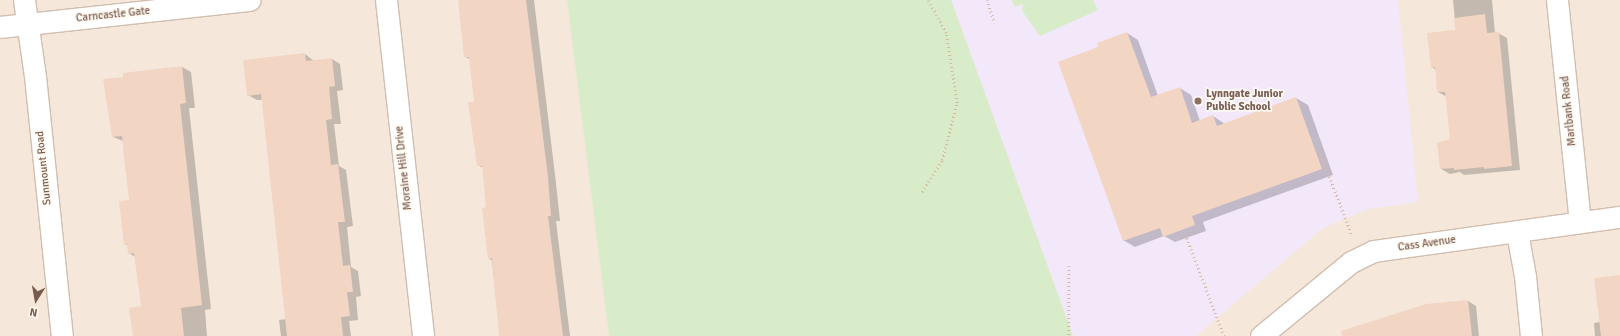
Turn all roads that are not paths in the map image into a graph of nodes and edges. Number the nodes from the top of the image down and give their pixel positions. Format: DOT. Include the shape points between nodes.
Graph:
graph roads {
  1 [pos="24,0"];
  2 [pos="250,0"];
  3 [pos="386,0"];
  4 [pos="1556,0"];
  5 [pos="26,24"];
  6 [pos="0,26"];
  7 [pos="1620,217"];
  8 [pos="1580,221"];
  9 [pos="1517,232"];
  10 [pos="62,336"];
  11 [pos="423,336"];
  12 [pos="1261,336"];
  13 [pos="1531,336"];
  1 -- 5 [label="street, Sunmount Road"];
  2 -- 5 [label="street, Carncastle Gate"];
  3 -- 11 [label="street, Moraine Hill Drive"];
  4 -- 8 [label="street, Marlbank Road"];
  5 -- 6 [label="street, Carncastle Gate"];
  5 -- 10 [label="street, Sunmount Road" via="35,76"];
  7 -- 8 [label="street, Cass Avenue"];
  8 -- 9 [label="street, Cass Avenue"];
  9 -- 12 [label="street, Cass Avenue" via="1374,251 1351,262"];
  9 -- 13 [label="street" via="1525,276"];
}
